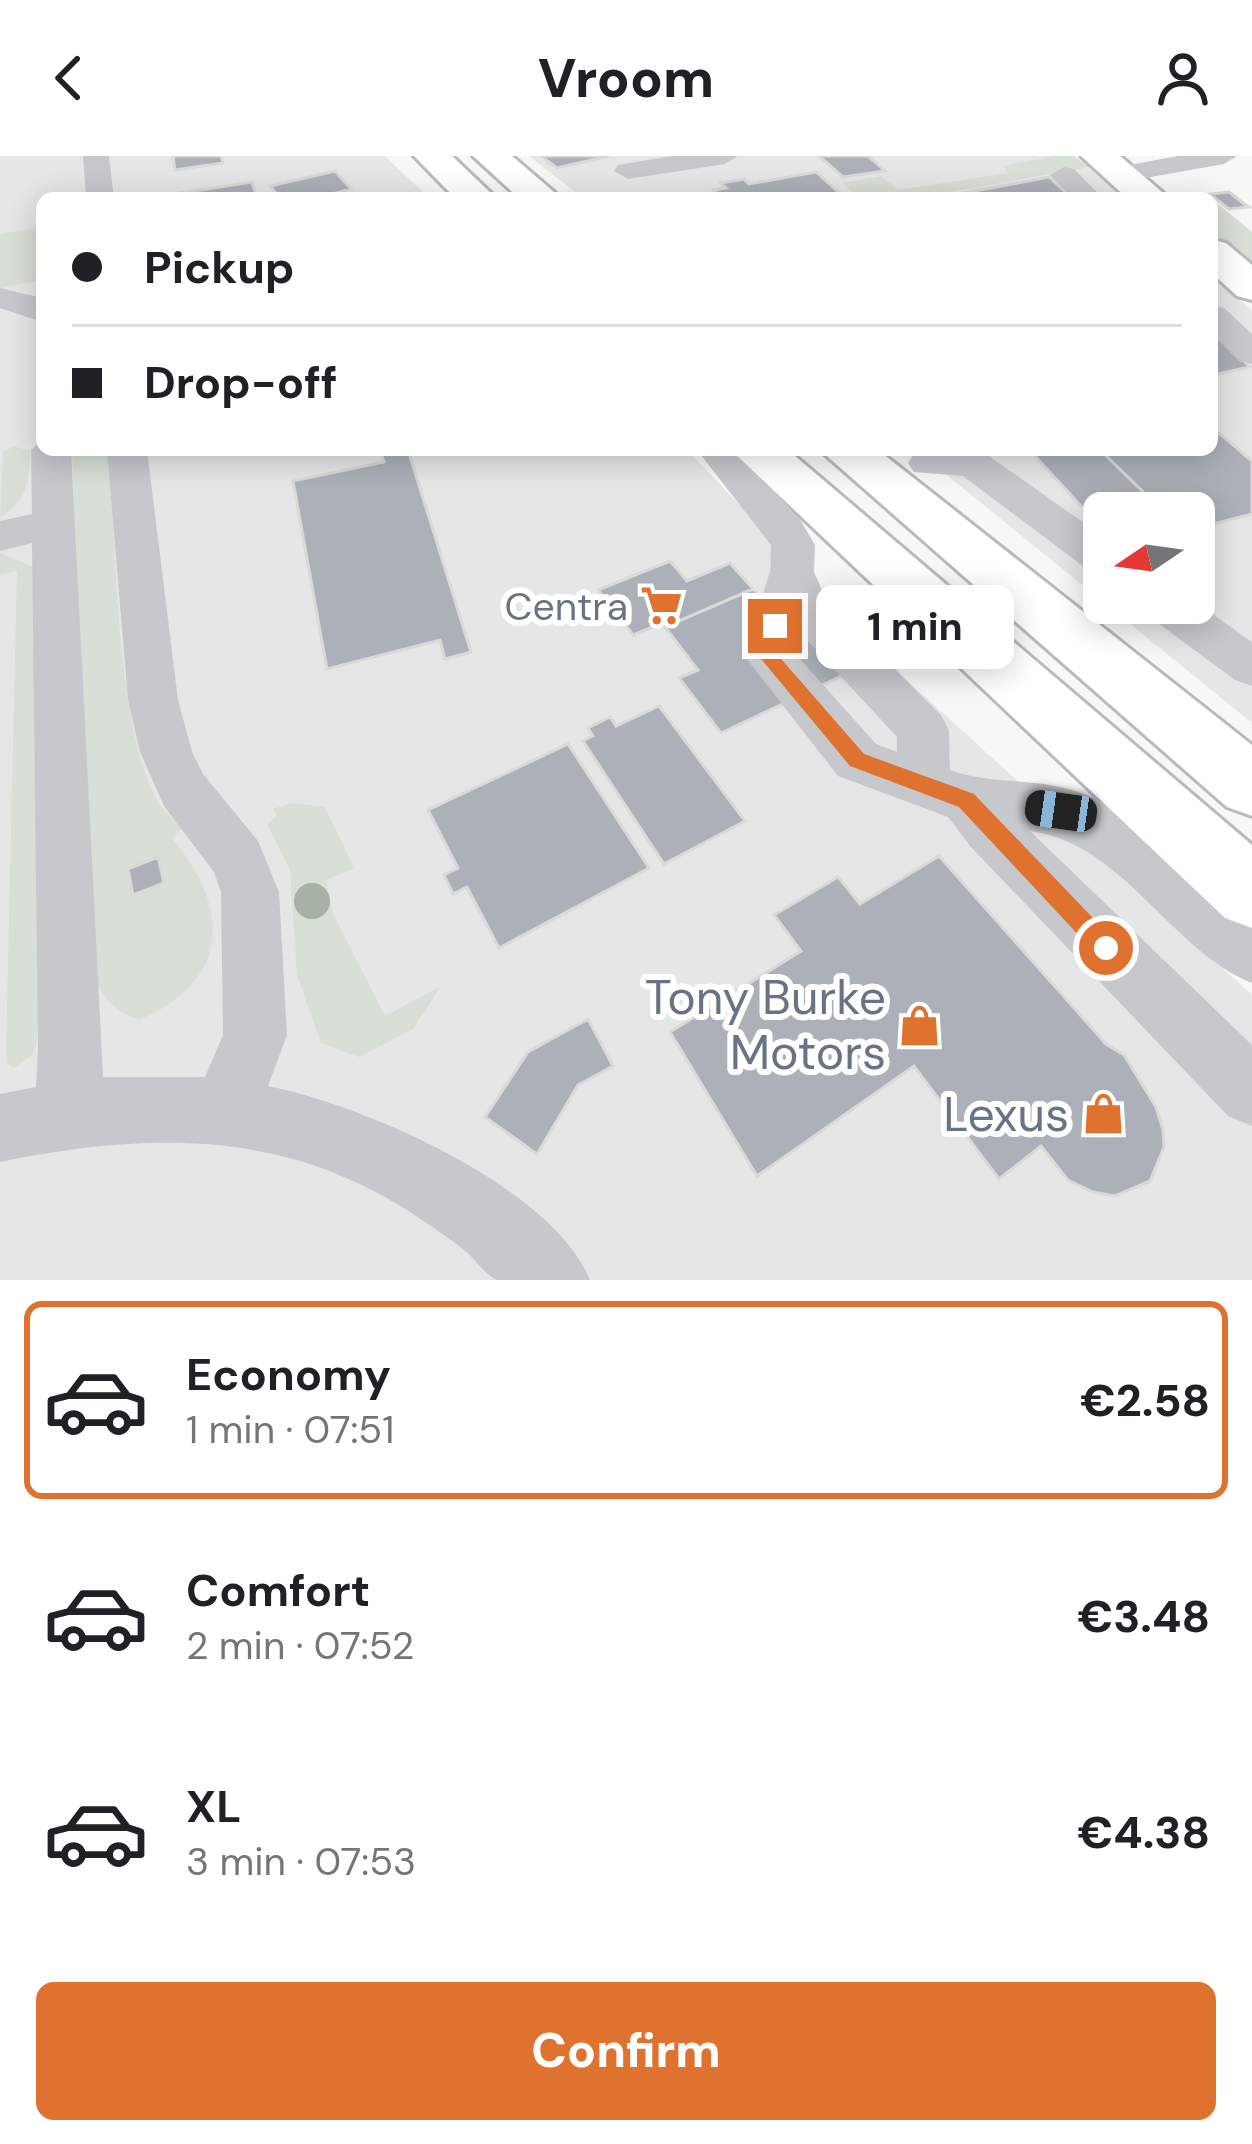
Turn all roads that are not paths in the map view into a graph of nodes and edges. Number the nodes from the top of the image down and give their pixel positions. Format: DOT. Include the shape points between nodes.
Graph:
graph roads {
  1 [pos="96,156"];
  2 [pos="431,156"];
  3 [pos="490,156"];
  4 [pos="725,156"];
  5 [pos="1224,156"];
  6 [pos="628,171"];
  7 [pos="1064,175"];
  8 [pos="1124,176"];
  9 [pos="99,192"];
  10 [pos="470,192"];
  11 [pos="535,192"];
  12 [pos="1082,192"];
  13 [pos="1218,257"];
  14 [pos="1252,287"];
  15 [pos="0,298"];
  16 [pos="36,308"];
  17 [pos="1218,321"];
  18 [pos="1252,352"];
  19 [pos="49,456"];
  20 [pos="129,456"];
  21 [pos="722,456"];
  22 [pos="764,456"];
  23 [pos="853,456"];
  24 [pos="950,456"];
  25 [pos="26,530"];
  26 [pos="1083,546"];
  27 [pos="1192,624"];
  28 [pos="1252,668"];
  29 [pos="1252,786"];
  30 [pos="945,792"];
  31 [pos="1252,893"];
  32 [pos="1252,953"];
  33 [pos="1252,1092"];
  34 [pos="226,1109"];
  35 [pos="21,1126"];
  36 [pos="552,1280"];
  1 -- 9 [label="street"];
  2 -- 10 [label="main road"];
  3 -- 11 [label="main road"];
  4 -- 6 [label="street"];
  5 -- 8 [label="street"];
  7 -- 12 [label="street"];
  13 -- 14 [label="main road"];
  15 -- 16 [label="street"];
  17 -- 18 [label="street"];
  19 -- 25 [label="street"];
  20 -- 34 [label="street" via="152,700 166,752 183,790 238,859 250,892 255,1035"];
  21 -- 30 [label="street" via="793,544 792,572 808,611 923,730"];
  22 -- 31 [label="main road"];
  23 -- 29 [label="main road"];
  24 -- 26 [label="street"];
  25 -- 35 [label="street" via="71,1049"];
  27 -- 28 [label="street"];
  30 -- 32 [label="street" via="1061,811 1161,875"];
  30 -- 33 [label="street"];
  34 -- 35 [label="street" via="133,1108"];
  34 -- 36 [label="street" via="349,1140 406,1169 488,1221"];
}
